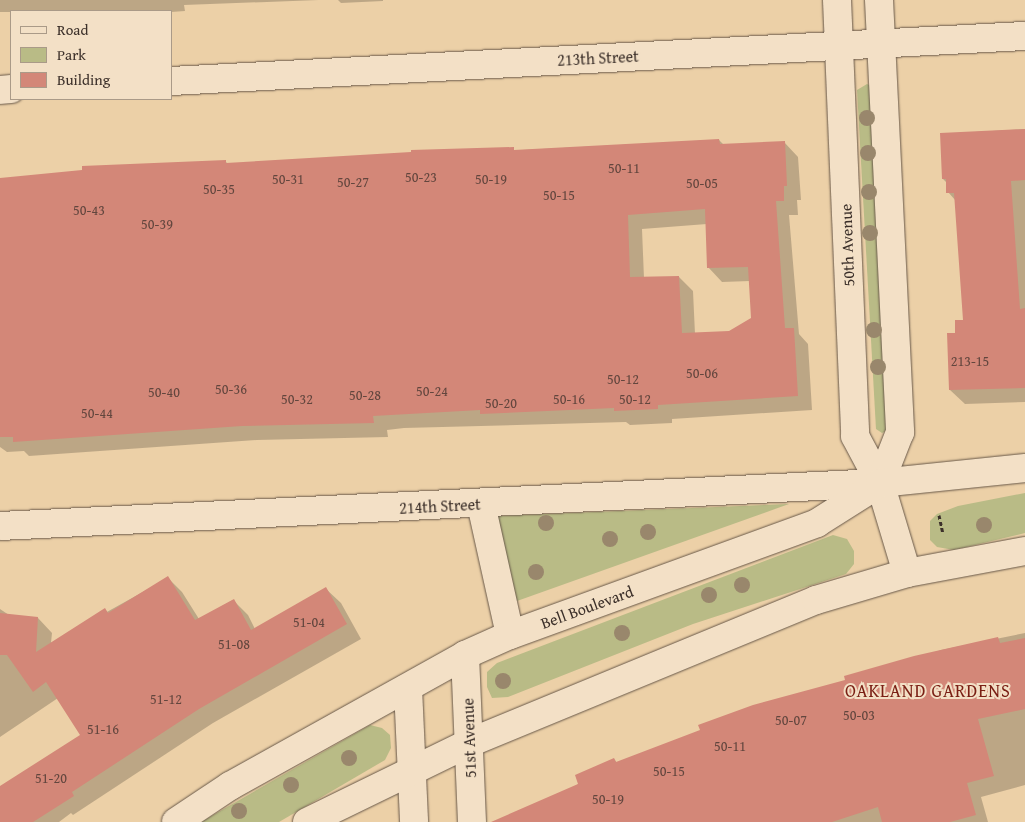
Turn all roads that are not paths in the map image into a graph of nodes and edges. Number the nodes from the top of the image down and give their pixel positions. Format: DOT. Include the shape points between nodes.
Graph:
graph roads {
  1 [pos="836,0"];
  2 [pos="879,0"];
  3 [pos="1025,36"];
  4 [pos="881,43"];
  5 [pos="838,45"];
  6 [pos="172,80"];
  7 [pos="1025,468"];
  8 [pos="880,483"];
  9 [pos="481,504"];
  10 [pos="0,526"];
  11 [pos="1025,551"];
  12 [pos="907,573"];
  13 [pos="510,635"];
  14 [pos="465,655"];
  15 [pos="408,688"];
  16 [pos="469,743"];
  17 [pos="412,771"];
  18 [pos="176,822"];
  19 [pos="307,822"];
  20 [pos="414,822"];
  21 [pos="472,822"];
  1 -- 5 [label="street, 50th Avenue"];
  2 -- 4 [label="street"];
  3 -- 4 [label="street, 213th Street"];
  4 -- 5 [label="street, 213th Street"];
  4 -- 8 [label="street" via="900,432"];
  5 -- 6 [label="street, 213th Street"];
  5 -- 8 [label="street, 50th Avenue" via="855,436"];
  7 -- 8 [label="street, Bell Boulevard"];
  8 -- 9 [label="street, 214th Street"];
  8 -- 12 [label="street, 50th Avenue"];
  8 -- 13 [label="street, Bell Boulevard" via="817,523"];
  9 -- 10 [label="street, 214th Street"];
  9 -- 13 [label="street"];
  11 -- 12 [label="street"];
  12 -- 16 [label="street" via="816,600"];
  13 -- 14 [label="street, Bell Boulevard"];
  14 -- 15 [label="street, Bell Boulevard"];
  14 -- 16 [label="street, 51st Avenue"];
  15 -- 17 [label="street"];
  15 -- 18 [label="street, Bell Boulevard" via="230,786"];
  16 -- 17 [label="street"];
  16 -- 21 [label="street, 51st Avenue"];
  17 -- 19 [label="street"];
  17 -- 20 [label="street"];
}
